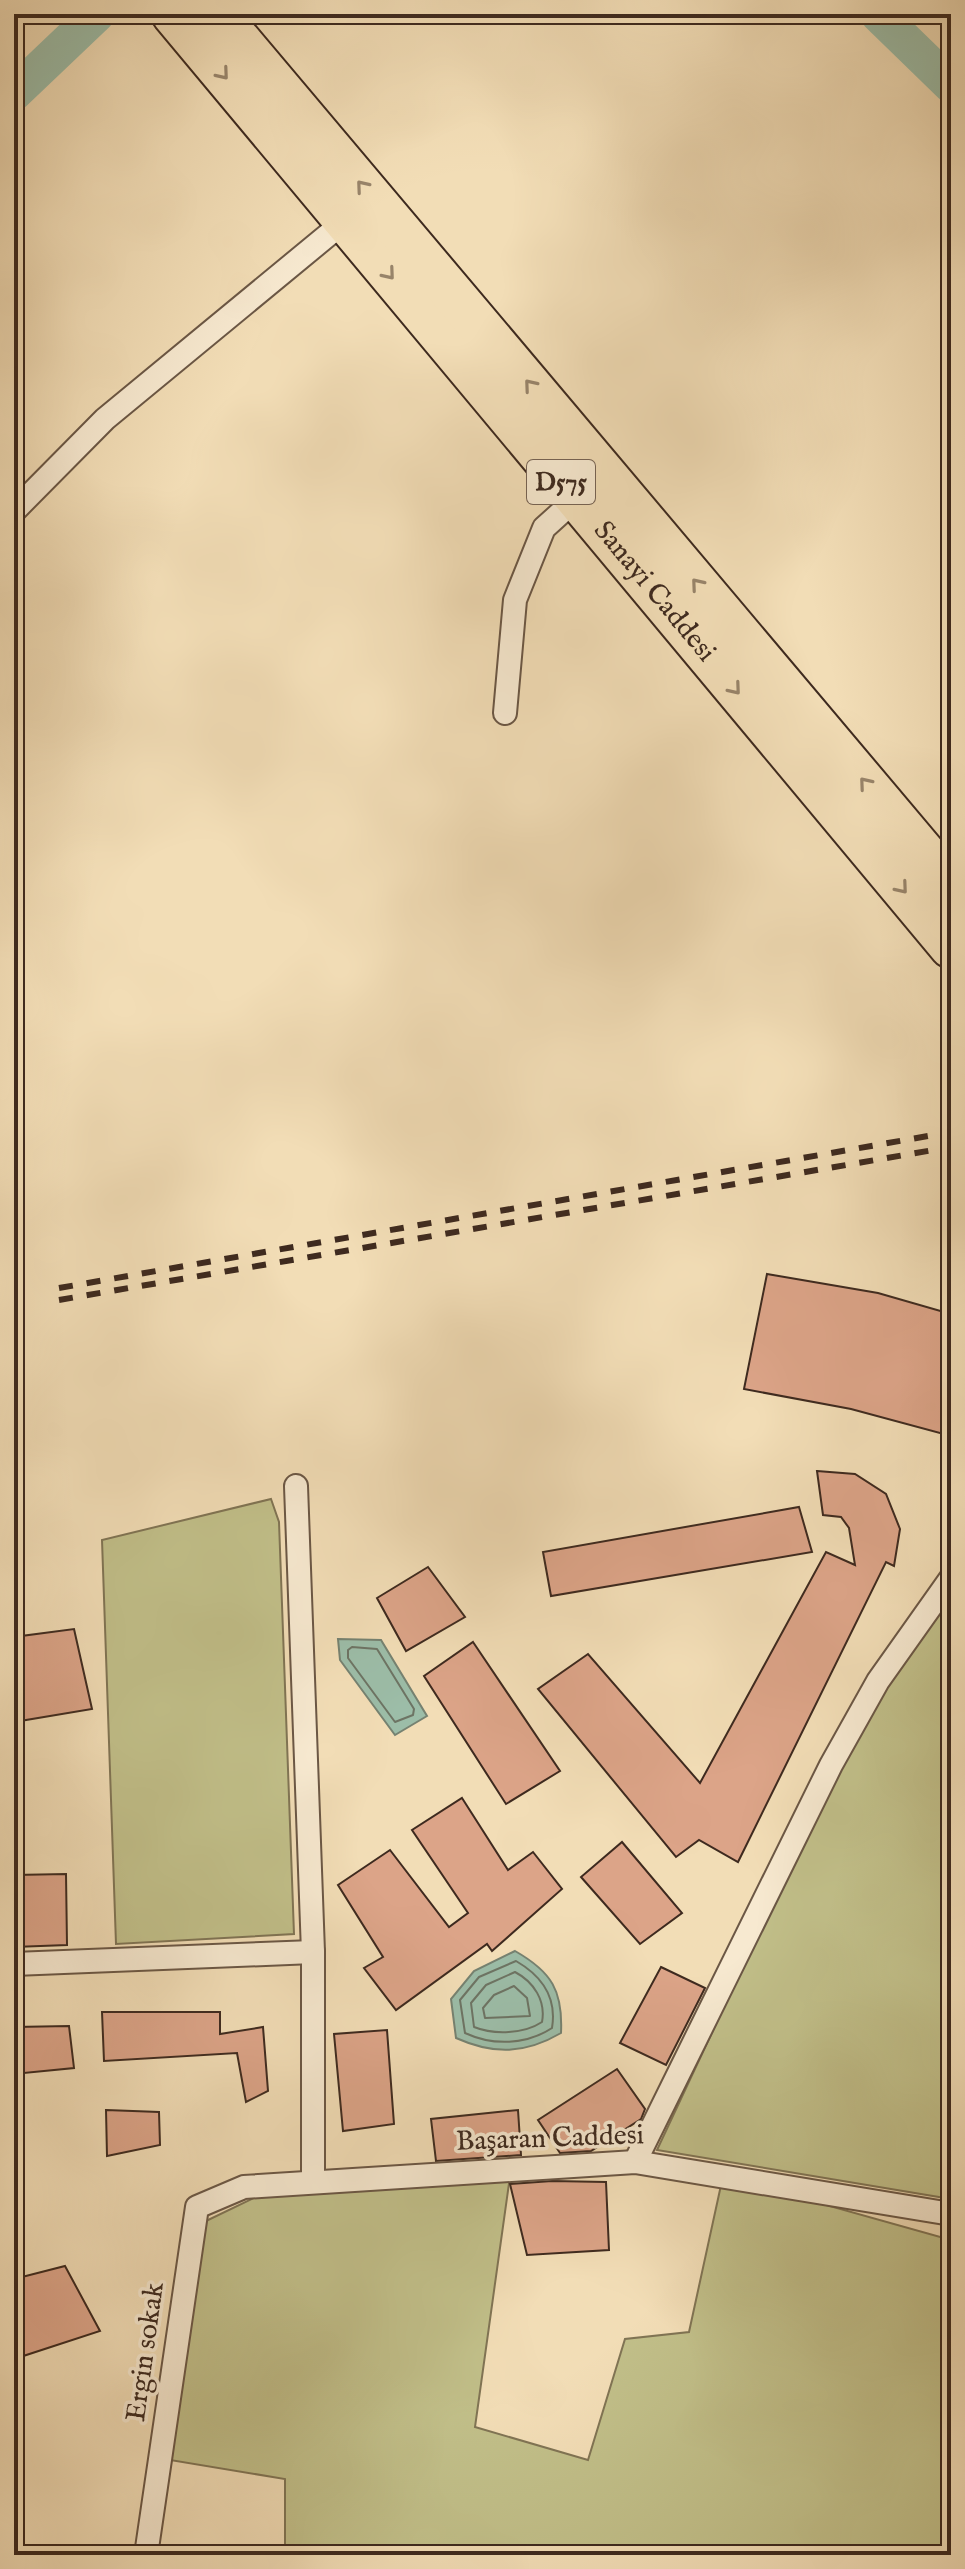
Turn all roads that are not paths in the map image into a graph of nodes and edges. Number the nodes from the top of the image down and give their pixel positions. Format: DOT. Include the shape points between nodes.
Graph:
graph roads {
  1 [pos="173,14"];
  2 [pos="217,14"];
  3 [pos="345,221"];
  4 [pos="576,499"];
  5 [pos="14,511"];
  6 [pos="505,713"];
  7 [pos="951,885"];
  8 [pos="951,947"];
  9 [pos="296,1486"];
  10 [pos="951,1578"];
  11 [pos="313,1952"];
  12 [pos="14,1964"];
  13 [pos="635,2162"];
  14 [pos="313,2181"];
  15 [pos="244,2187"];
  16 [pos="951,2214"];
  17 [pos="146,2555"];
  1 -- 3 [label="highway, Sanayi Caddesi / D575, one-way"];
  7 -- 2 [label="highway, Sanayi Caddesi / D575, one-way"];
  3 -- 4 [label="highway, Sanayi Caddesi / D575, one-way"];
  3 -- 5 [label="street" via="105,419"];
  4 -- 6 [label="street" via="544,528 515,600"];
  4 -- 8 [label="highway, Sanayi Caddesi / D575, one-way"];
  9 -- 11 [label="street"];
  10 -- 13 [label="street" via="878,1681 831,1765"];
  11 -- 12 [label="street"];
  11 -- 14 [label="street"];
  13 -- 14 [label="street, Başaran Caddesi"];
  13 -- 16 [label="street, Başaran Caddesi"];
  14 -- 15 [label="street, Başaran Caddesi"];
  15 -- 17 [label="street, Ergin sokak" via="197,2207"];
}
